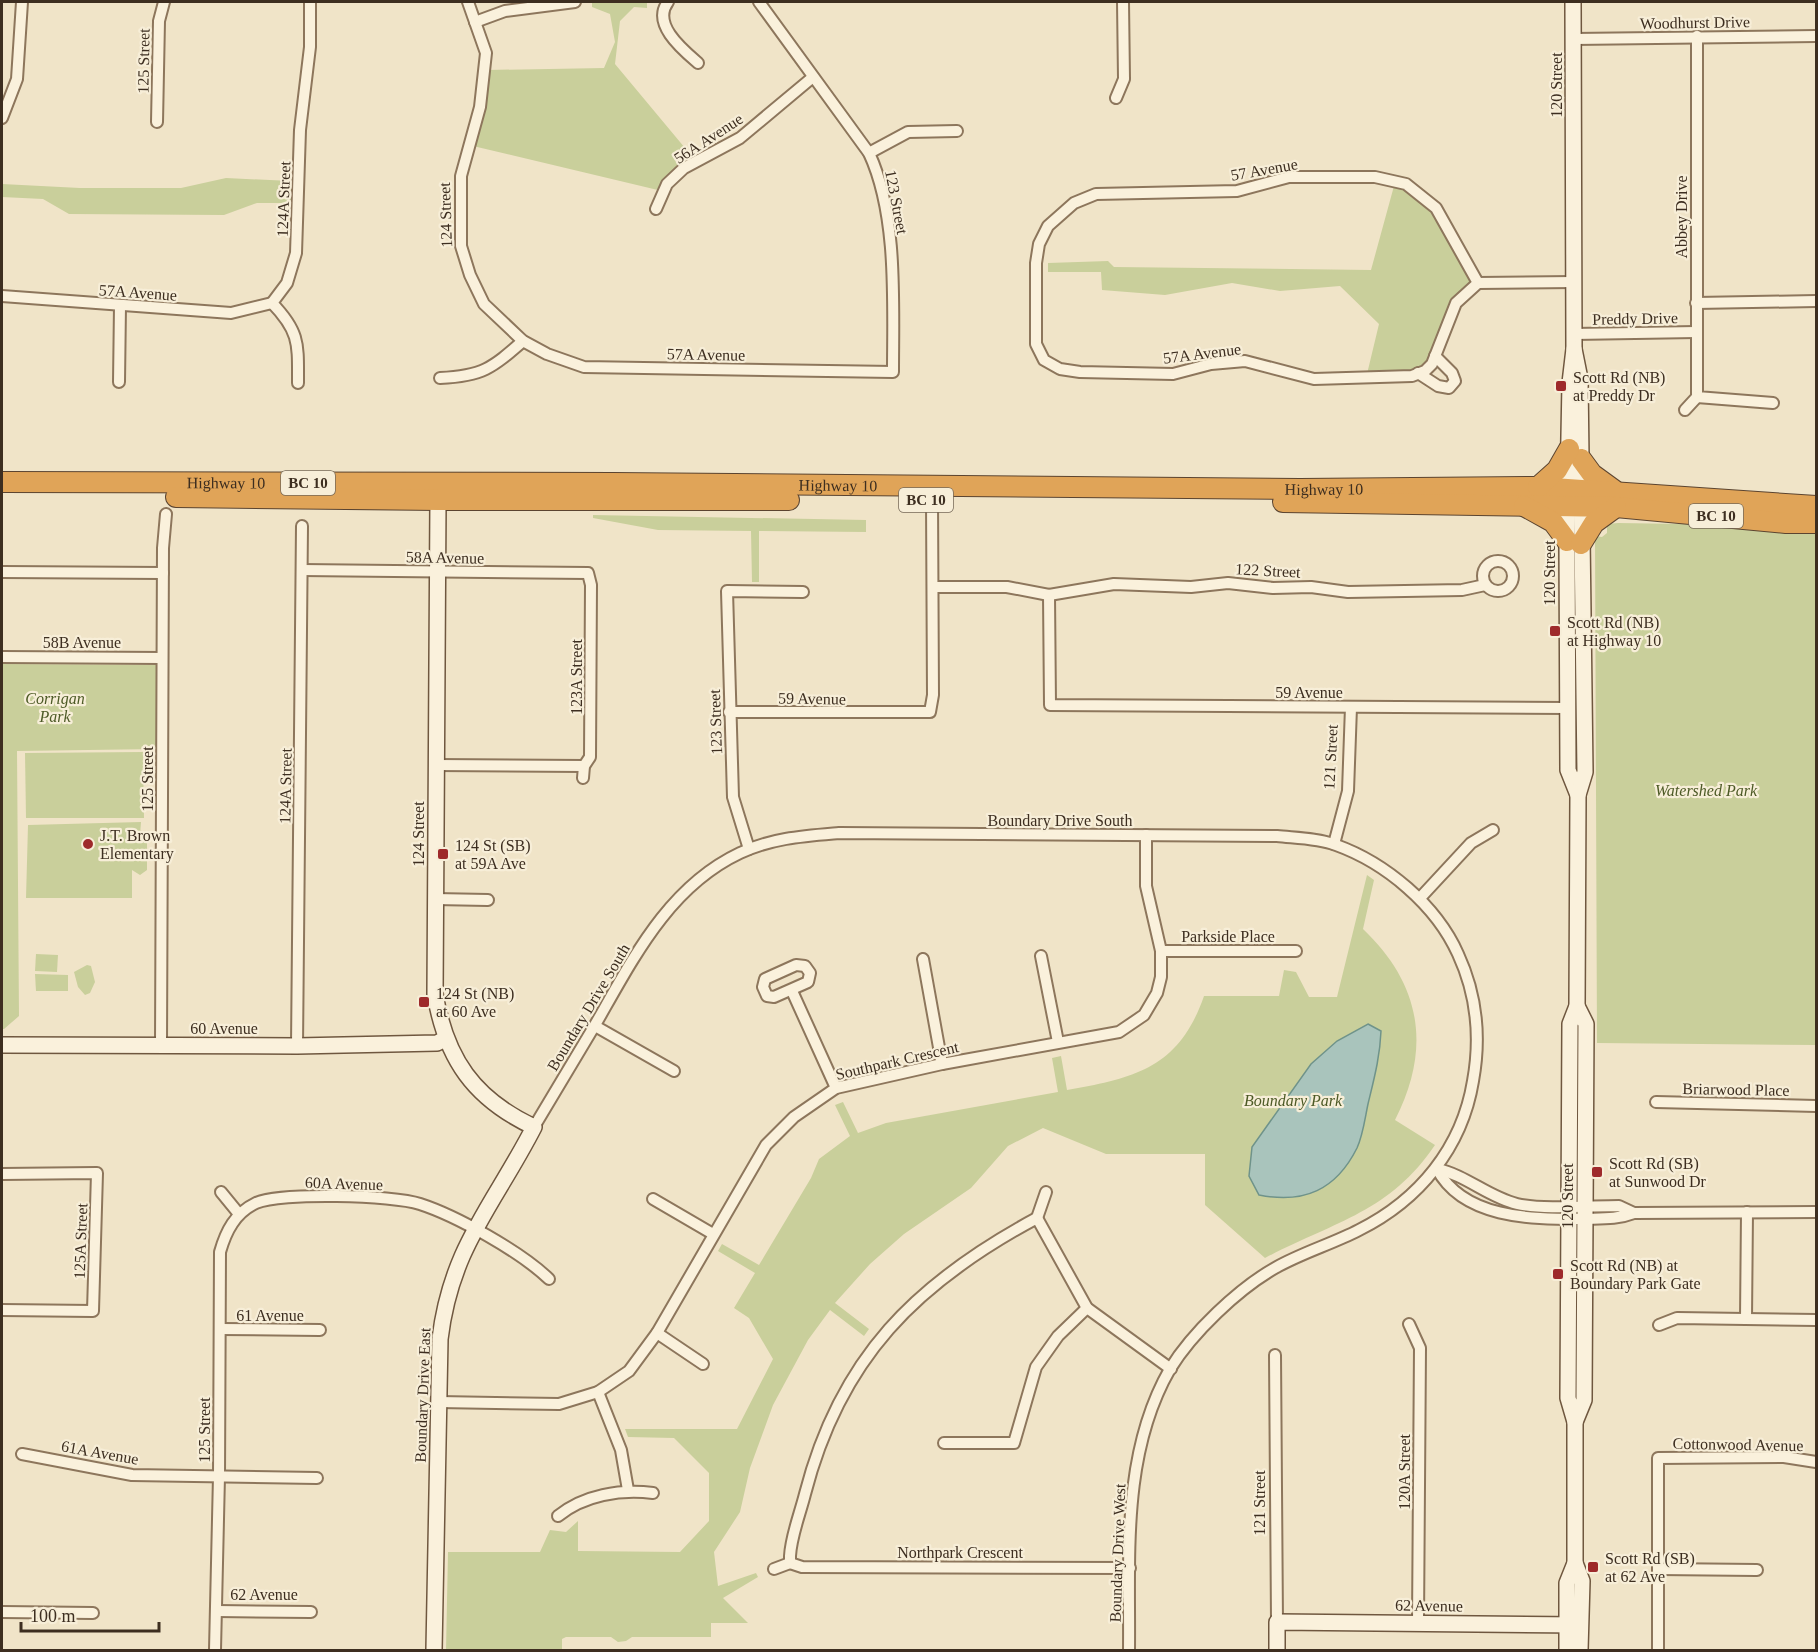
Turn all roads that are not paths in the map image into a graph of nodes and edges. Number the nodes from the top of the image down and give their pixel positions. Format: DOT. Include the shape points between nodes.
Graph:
graph roads {
  1 [pos="22,2"];
  2 [pos="164,2"];
  3 [pos="310,2"];
  4 [pos="468,2"];
  5 [pos="575,2"];
  6 [pos="668,2"];
  7 [pos="759,2"];
  8 [pos="1124,2"];
  9 [pos="1573,2"];
  10 [pos="475,22"];
  11 [pos="1696,36"];
  12 [pos="1816,38"];
  13 [pos="1574,39"];
  14 [pos="698,63"];
  15 [pos="813,77"];
  16 [pos="1116,98"];
  17 [pos="2,118"];
  18 [pos="157,122"];
  19 [pos="957,130"];
  20 [pos="869,153"];
  21 [pos="656,209"];
  22 [pos="1574,282"];
  23 [pos="1478,283"];
  24 [pos="2,297"];
  25 [pos="1816,301"];
  26 [pos="272,303"];
  27 [pos="1696,303"];
  28 [pos="120,306"];
  29 [pos="1696,332"];
  30 [pos="524,341"];
  31 [pos="1574,342"];
  32 [pos="1435,356"];
  33 [pos="1060,369"];
  34 [pos="893,372"];
  35 [pos="1418,374"];
  36 [pos="440,378"];
  37 [pos="119,382"];
  38 [pos="298,383"];
  39 [pos="1696,397"];
  40 [pos="1773,403"];
  41 [pos="1685,410"];
  42 [pos="1575,454"];
  43 [pos="2,482"];
  44 [pos="614,483"];
  45 [pos="1538,487"];
  46 [pos="2,496"];
  47 [pos="1575,497"];
  48 [pos="1615,499"];
  49 [pos="438,500"];
  50 [pos="932,500"];
  51 [pos="1522,504"];
  52 [pos="1816,506"];
  53 [pos="166,514"];
  54 [pos="1816,523"];
  55 [pos="302,526"];
  56 [pos="1574,542"];
  57 [pos="302,570"];
  58 [pos="2,572"];
  59 [pos="438,572"];
  60 [pos="163,573"];
  61 [pos="593,581"];
  62 [pos="1485,585"];
  63 [pos="933,587"];
  64 [pos="803,592"];
  65 [pos="1049,595"];
  66 [pos="2,657"];
  67 [pos="162,658"];
  68 [pos="1351,707"];
  69 [pos="1567,708"];
  70 [pos="729,712"];
  71 [pos="436,765"];
  72 [pos="1578,795"];
  73 [pos="1493,830"];
  74 [pos="1146,835"];
  75 [pos="1334,844"];
  76 [pos="749,849"];
  77 [pos="1420,898"];
  78 [pos="435,899"];
  79 [pos="488,900"];
  80 [pos="1161,951"];
  81 [pos="1296,951"];
  82 [pos="1041,956"];
  83 [pos="923,959"];
  84 [pos="792,991"];
  85 [pos="594,1026"];
  86 [pos="445,1039"];
  87 [pos="1058,1042"];
  88 [pos="2,1045"];
  89 [pos="161,1046"];
  90 [pos="297,1046"];
  91 [pos="942,1064"];
  92 [pos="674,1071"];
  93 [pos="836,1088"];
  94 [pos="1656,1102"];
  95 [pos="1816,1106"];
  96 [pos="534,1128"];
  97 [pos="1437,1169"];
  98 [pos="2,1174"];
  99 [pos="221,1192"];
  100 [pos="1046,1192"];
  101 [pos="653,1199"];
  102 [pos="1577,1212"];
  103 [pos="1747,1212"];
  104 [pos="1816,1212"];
  105 [pos="238,1214"];
  106 [pos="1037,1218"];
  107 [pos="473,1230"];
  108 [pos="713,1234"];
  109 [pos="549,1279"];
  110 [pos="1087,1308"];
  111 [pos="2,1310"];
  112 [pos="1746,1318"];
  113 [pos="1816,1320"];
  114 [pos="1409,1324"];
  115 [pos="1659,1325"];
  116 [pos="220,1329"];
  117 [pos="320,1330"];
  118 [pos="657,1333"];
  119 [pos="1275,1355"];
  120 [pos="703,1364"];
  121 [pos="1171,1369"];
  122 [pos="598,1392"];
  123 [pos="439,1402"];
  124 [pos="944,1443"];
  125 [pos="22,1454"];
  126 [pos="1816,1462"];
  127 [pos="219,1476"];
  128 [pos="317,1478"];
  129 [pos="628,1490"];
  130 [pos="653,1493"];
  131 [pos="558,1516"];
  132 [pos="790,1563"];
  133 [pos="1130,1568"];
  134 [pos="774,1569"];
  135 [pos="1659,1569"];
  136 [pos="1757,1570"];
  137 [pos="217,1611"];
  138 [pos="2,1612"];
  139 [pos="311,1612"];
  140 [pos="93,1613"];
  141 [pos="1277,1622"];
  142 [pos="1418,1622"];
  143 [pos="1574,1625"];
  144 [pos="215,1650"];
  145 [pos="434,1650"];
  146 [pos="1129,1650"];
  147 [pos="1276,1650"];
  148 [pos="1567,1650"];
  149 [pos="1580,1650"];
  150 [pos="1658,1650"];
  1 -- 17 [label="street" via="17,79"];
  2 -- 18 [label="street, 125 Street" via="159,21"];
  3 -- 26 [label="street, 124A Street" via="296,253 286,283"];
  4 -- 10 [label="street, 124 Street"];
  5 -- 10 [label="street" via="523,7"];
  6 -- 14 [label="street" via="665,24 676,45"];
  7 -- 15 [label="street, 123 Street"];
  8 -- 16 [label="street" via="1124,80"];
  9 -- 13 [label="street, 120 Street"];
  10 -- 30 [label="street, 124 Street" via="486,53 480,107 461,176 461,246 484,303"];
  11 -- 12 [label="street, Woodhurst Drive"];
  11 -- 13 [label="street, Woodhurst Drive"];
  11 -- 27 [label="street, Abbey Drive"];
  13 -- 22 [label="street, 120 Street"];
  15 -- 20 [label="street, 123 Street"];
  15 -- 21 [label="street, 56A Avenue" via="740,138 684,168 667,184"];
  19 -- 20 [label="street" via="908,132"];
  20 -- 34 [label="street, 123 Street" via="880,176 893,272"];
  22 -- 23 [label="street"];
  22 -- 31 [label="street, 120 Street"];
  23 -- 32 [label="street" via="1456,303"];
  23 -- 33 [label="street, 57 Avenue" via="1436,207 1406,184 1375,177 1289,177 1237,191 1096,194 1074,203 1048,226 1036,263 1036,344 1044,360"];
  24 -- 28 [label="street, 57A Avenue"];
  25 -- 27 [label="street, Preddy Drive"];
  26 -- 28 [label="street, 57A Avenue" via="231,313"];
  26 -- 38 [label="street" via="290,321 297,343"];
  27 -- 29 [label="street, Abbey Drive"];
  28 -- 37 [label="street"];
  29 -- 31 [label="street, Preddy Drive"];
  29 -- 39 [label="street, Abbey Drive"];
  30 -- 34 [label="street, 57A Avenue" via="584,367"];
  30 -- 36 [label="street" via="494,367 469,376"];
  31 -- 42 [label="street, 120 Street" via="1570,383"];
  32 -- 35 [label="street" via="1425,371"];
  32 -- 35 [label="street, 57A Avenue" via="1452,372 1455,381 1449,388"];
  33 -- 35 [label="street, 57A Avenue" via="1173,374 1211,364 1245,362 1314,379"];
  39 -- 40 [label="street"];
  39 -- 41 [label="street"];
  42 -- 45 [label="highway"];
  42 -- 47 [label="street, 120 Street"];
  42 -- 48 [label="highway"];
  43 -- 44 [label="highway, Highway 10 / BC 10"];
  44 -- 45 [label="highway, Highway 10 / BC 10" via="1276,489"];
  44 -- 49 [label="highway" via="600,491 455,491"];
  45 -- 47 [label="highway, Highway 10 / BC 10"];
  46 -- 49 [label="highway, Highway 10 / BC 10"];
  47 -- 48 [label="highway, Highway 10 / BC 10"];
  47 -- 51 [label="highway, Highway 10 / BC 10"];
  47 -- 56 [label="street, 120 Street"];
  48 -- 52 [label="highway, Highway 10 / BC 10"];
  48 -- 54 [label="highway, Highway 10 / BC 10" via="1786,523"];
  48 -- 56 [label="highway"];
  49 -- 50 [label="highway, Highway 10 / BC 10"];
  49 -- 59 [label="street, 124 Street"];
  50 -- 51 [label="highway, Highway 10 / BC 10"];
  50 -- 63 [label="street"];
  51 -- 56 [label="highway" via="1553,522"];
  53 -- 60 [label="street, 125 Street"];
  55 -- 57 [label="street, 124A Street"];
  56 -- 69 [label="street, 120 Street"];
  56 -- 72 [label="street, 120 Street" via="1585,772"];
  57 -- 59 [label="street, 58A Avenue"];
  57 -- 90 [label="street, 124A Street"];
  58 -- 60 [label="street"];
  59 -- 61 [label="street, 58A Avenue"];
  59 -- 71 [label="street, 124 Street"];
  60 -- 67 [label="street, 125 Street"];
  61 -- 71 [label="street, 123A Street" via="591,758 583,772"];
  62 -- 65 [label="street, 122 Street" via="1462,590 1348,591 1228,583 1191,587 1114,584"];
  63 -- 65 [label="street, 122 Street" via="1007,587"];
  63 -- 70 [label="street, 59 Avenue" via="930,712"];
  64 -- 70 [label="street, 123 Street" via="727,591"];
  65 -- 68 [label="street, 59 Avenue" via="1050,705"];
  66 -- 67 [label="street, 58B Avenue"];
  67 -- 89 [label="street, 125 Street"];
  68 -- 69 [label="street, 59 Avenue"];
  68 -- 75 [label="street, 121 Street" via="1348,790"];
  69 -- 72 [label="street, 120 Street" via="1568,770"];
  70 -- 76 [label="street, 123 Street" via="733,797"];
  71 -- 78 [label="street, 124 Street"];
  72 -- 102 [label="street, 120 Street" via="1577,1006 1586,1024"];
  73 -- 77 [label="street" via="1471,843"];
  74 -- 75 [label="street, Boundary Drive South" via="1277,836"];
  74 -- 76 [label="street, Boundary Drive South" via="838,834 792,837"];
  74 -- 80 [label="street, Southpark Crescent" via="1149,903"];
  75 -- 77 [label="street, Boundary Drive South" via="1366,859"];
  76 -- 85 [label="street, Boundary Drive South" via="707,873 665,911"];
  77 -- 97 [label="street, Boundary Drive South" via="1450,937 1469,980 1477,1018 1478,1056 1471,1092 1452,1147"];
  78 -- 79 [label="street"];
  78 -- 86 [label="street, 124 Street" via="435,994"];
  80 -- 81 [label="street, Parkside Place"];
  80 -- 87 [label="street, Southpark Crescent" via="1157,993 1144,1015 1119,1032"];
  82 -- 87 [label="street"];
  83 -- 91 [label="street"];
  84 -- 93 [label="street"];
  85 -- 92 [label="street"];
  85 -- 96 [label="street, Boundary Drive South"];
  86 -- 90 [label="street, 60 Avenue" via="437,1043"];
  86 -- 96 [label="street, 124 Street" via="472,1084"];
  87 -- 91 [label="street, Southpark Crescent"];
  88 -- 89 [label="street, 60 Avenue"];
  89 -- 90 [label="street, 60 Avenue"];
  91 -- 93 [label="street, Southpark Crescent"];
  93 -- 108 [label="street, Southpark Crescent" via="794,1117 766,1145"];
  94 -- 95 [label="street, Briarwood Place"];
  96 -- 107 [label="street, Boundary Drive East"];
  97 -- 102 [label="street" via="1446,1185 1473,1203 1504,1214"];
  97 -- 121 [label="street, Boundary Drive West" via="1381,1218 1275,1268 1239,1294"];
  98 -- 111 [label="street, 125A Street" via="97,1173 93,1311"];
  99 -- 105 [label="street"];
  100 -- 106 [label="street"];
  101 -- 108 [label="street"];
  102 -- 103 [label="street" via="1620,1206 1634,1213"];
  102 -- 143 [label="street, 120 Street" via="1568,1398 1575,1422 1575,1563 1567,1583"];
  103 -- 104 [label="street"];
  103 -- 112 [label="street"];
  105 -- 107 [label="street, 60A Avenue" via="258,1202 290,1197 381,1198 419,1203"];
  105 -- 116 [label="street, 125 Street" via="220,1252"];
  106 -- 110 [label="street"];
  106 -- 132 [label="street" via="963,1262 896,1320 866,1356 839,1400 817,1448"];
  107 -- 109 [label="street, 60A Avenue" via="534,1264"];
  107 -- 123 [label="street, Boundary Drive East" via="457,1263 443,1312"];
  108 -- 118 [label="street, Southpark Crescent"];
  110 -- 121 [label="street"];
  110 -- 124 [label="street" via="1058,1336 1036,1367 1014,1443"];
  112 -- 113 [label="street"];
  112 -- 115 [label="street" via="1677,1318"];
  114 -- 142 [label="street, 120A Street" via="1420,1348"];
  116 -- 117 [label="street, 61 Avenue"];
  116 -- 127 [label="street, 125 Street"];
  118 -- 120 [label="street"];
  118 -- 122 [label="street, Southpark Crescent" via="629,1371"];
  119 -- 141 [label="street, 121 Street"];
  121 -- 133 [label="street, Boundary Drive West" via="1151,1411 1140,1447 1132,1490"];
  122 -- 123 [label="street, Southpark Crescent" via="559,1404"];
  122 -- 129 [label="street" via="621,1450"];
  123 -- 145 [label="street, Boundary Drive East"];
  125 -- 127 [label="street, 61A Avenue" via="132,1475"];
  126 -- 135 [label="street, Cottonwood Avenue" via="1784,1457 1658,1458"];
  127 -- 128 [label="street, 61A Avenue"];
  127 -- 137 [label="street, 125 Street"];
  129 -- 130 [label="street"];
  129 -- 131 [label="street" via="573,1504"];
  132 -- 133 [label="street, Northpark Crescent" via="802,1567"];
  132 -- 134 [label="street, Northpark Crescent"];
  133 -- 146 [label="street, Boundary Drive West"];
  135 -- 136 [label="street"];
  135 -- 150 [label="street"];
  137 -- 139 [label="street, 62 Avenue"];
  137 -- 144 [label="street, 125 Street"];
  138 -- 140 [label="street"];
  141 -- 142 [label="street, 62 Avenue"];
  141 -- 147 [label="street, 121 Street"];
  142 -- 143 [label="street, 62 Avenue"];
  143 -- 148 [label="street, 120 Street"];
  143 -- 149 [label="street, 120 Street"];
}
